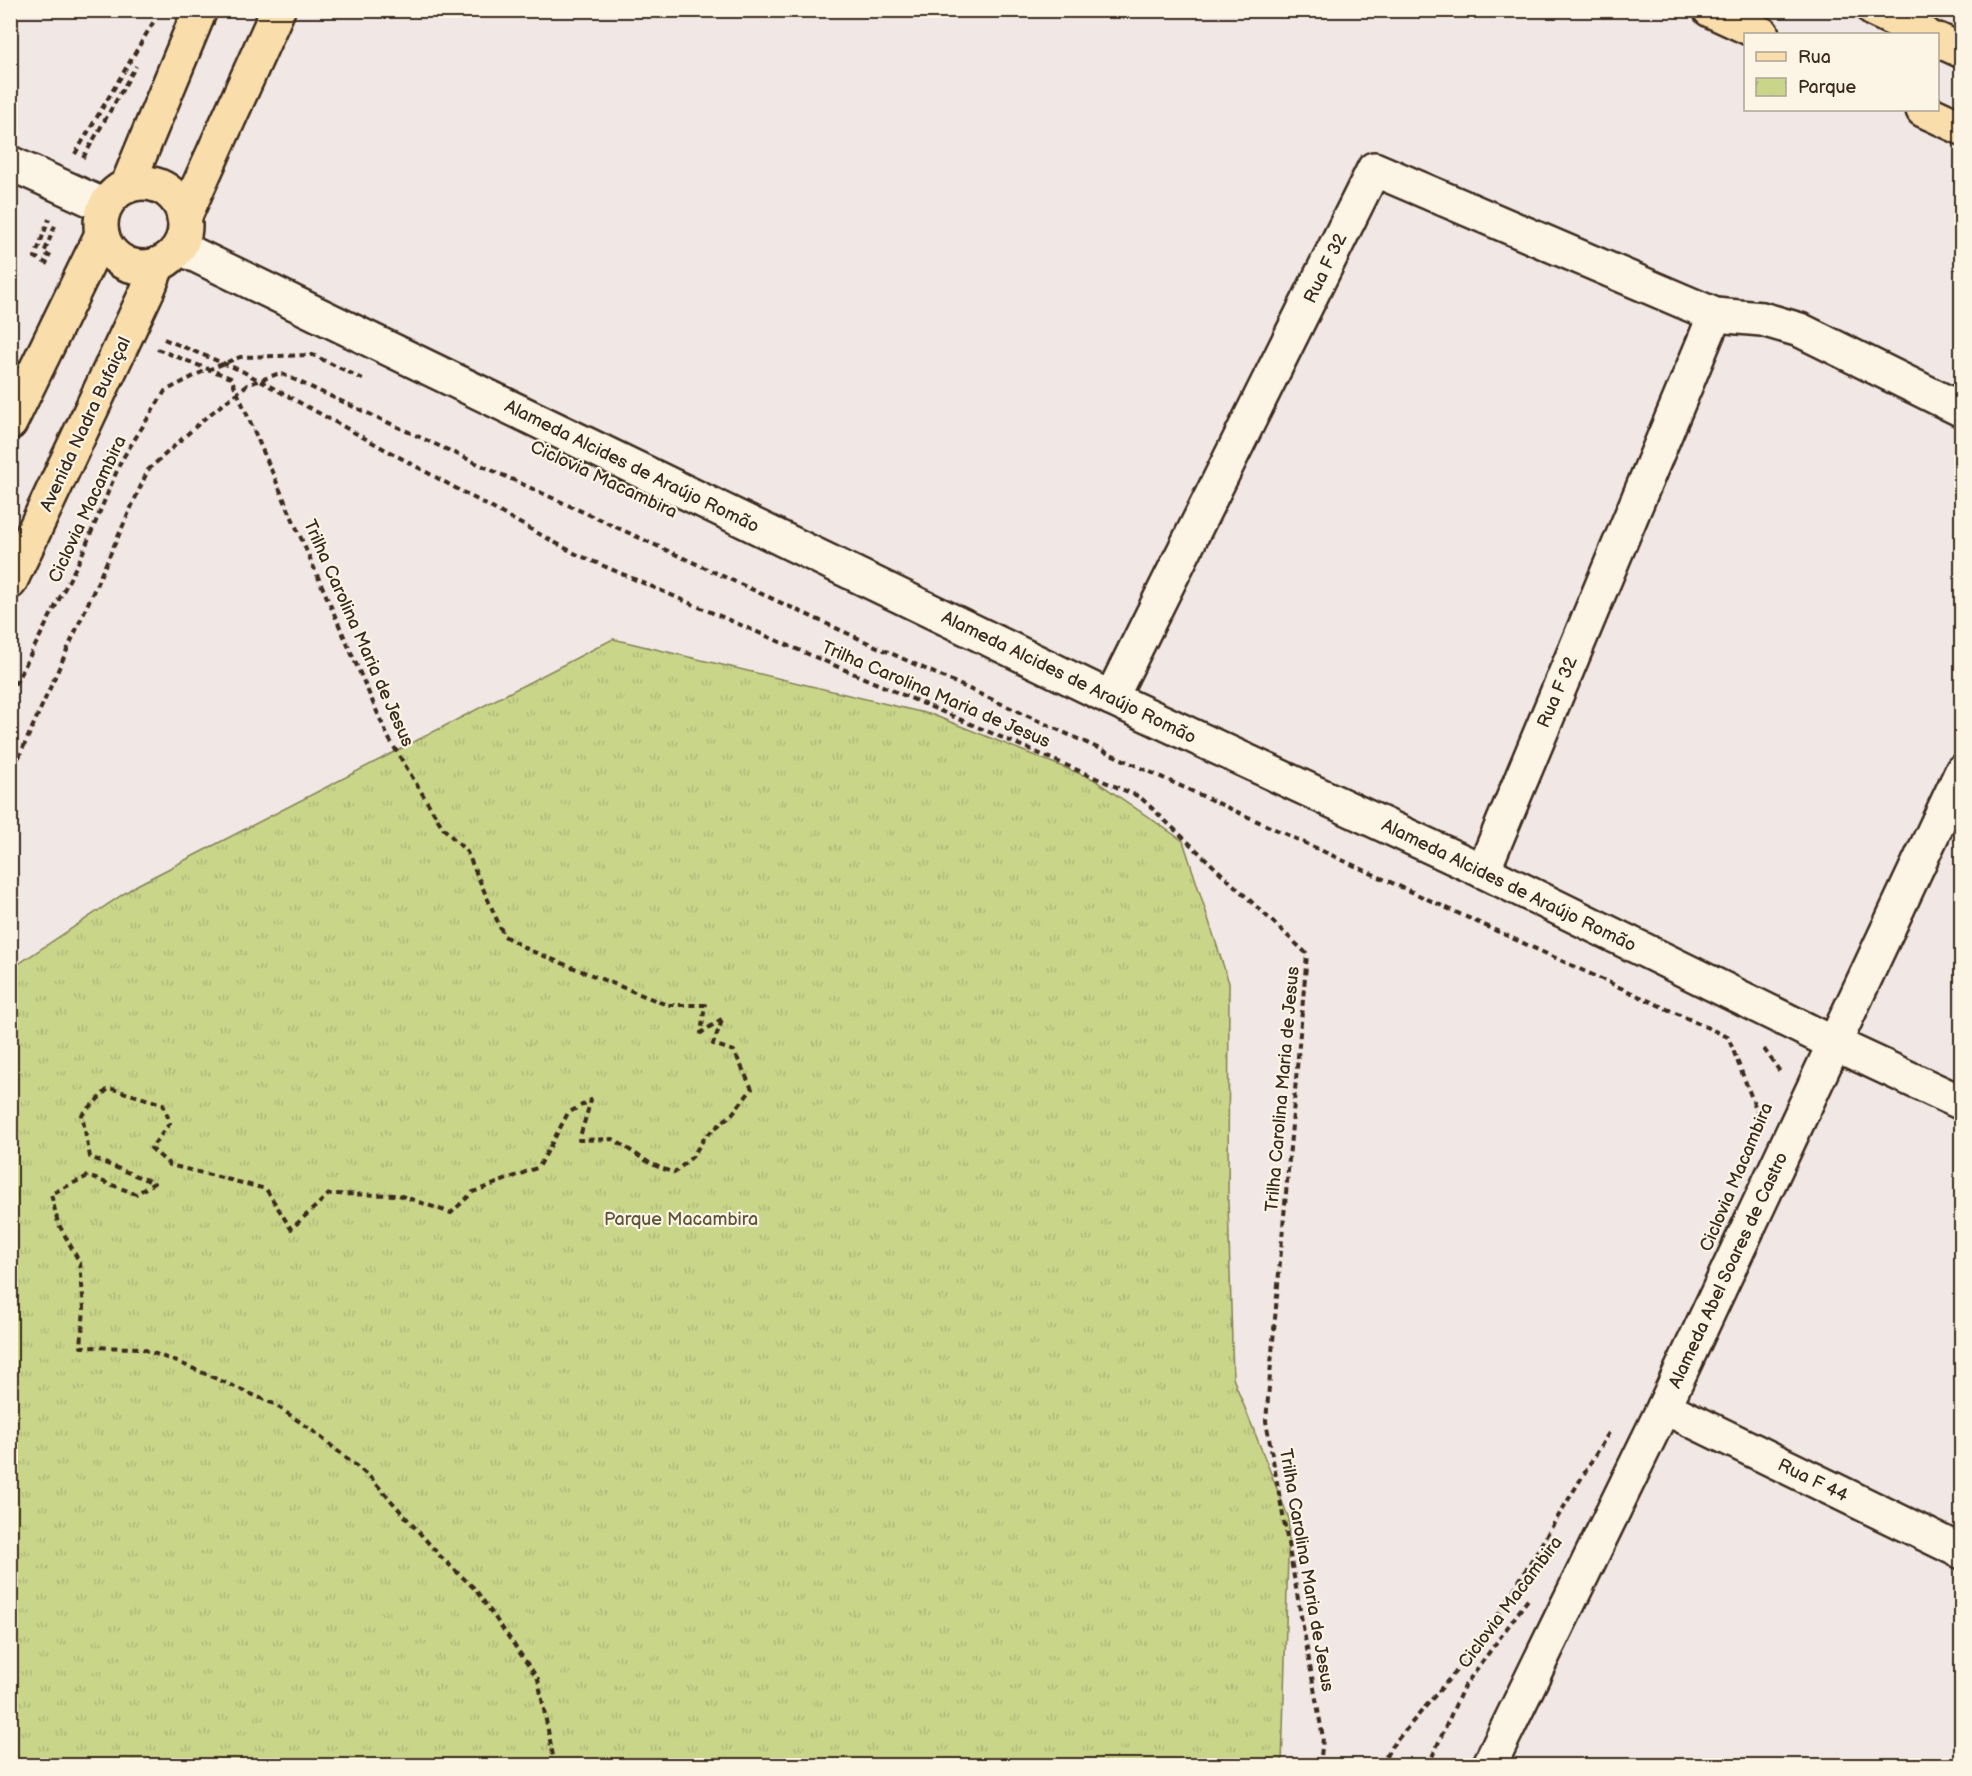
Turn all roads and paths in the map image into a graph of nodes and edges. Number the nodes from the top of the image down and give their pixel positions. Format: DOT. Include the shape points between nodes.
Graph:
graph roads {
  1 [pos="200,10"];
  2 [pos="278,10"];
  3 [pos="1710,10"];
  4 [pos="1885,13"];
  5 [pos="155,21"];
  6 [pos="1760,33"];
  7 [pos="1923,33"];
  8 [pos="1939,40"];
  9 [pos="1962,51"];
  10 [pos="140,60"];
  11 [pos="1925,111"];
  12 [pos="1962,128"];
  13 [pos="75,155"];
  14 [pos="10,163"];
  15 [pos="77,168"];
  16 [pos="111,209"];
  17 [pos="50,216"];
  18 [pos="57,221"];
  19 [pos="174,242"];
  20 [pos="55,259"];
  21 [pos="54,267"];
  22 [pos="1715,315"];
  23 [pos="159,337"];
  24 [pos="150,346"];
  25 [pos="377,386"];
  26 [pos="1962,410"];
  27 [pos="10,423"];
  28 [pos="10,582"];
  29 [pos="10,693"];
  30 [pos="1111,698"];
  31 [pos="1962,771"];
  32 [pos="10,777"];
  33 [pos="1483,871"];
  34 [pos="1833,1043"];
  35 [pos="1755,1044"];
  36 [pos="1783,1076"];
  37 [pos="1962,1103"];
  38 [pos="1761,1121"];
  39 [pos="1664,1407"];
  40 [pos="1610,1431"];
  41 [pos="1962,1552"];
  42 [pos="1530,1597"];
  43 [pos="555,1766"];
  44 [pos="1320,1766"];
  45 [pos="1381,1766"];
  46 [pos="1428,1766"];
  47 [pos="1489,1766"];
  1 -- 16 [label="main road"];
  2 -- 19 [label="main road, Avenida Nadra Bufaiçal"];
  3 -- 6 [label="main road"];
  4 -- 7 [label="main road"];
  5 -- 13 [label="path"];
  8 -- 9 [label="main road"];
  10 -- 15 [label="path"];
  11 -- 12 [label="main road"];
  14 -- 16 [label="street"];
  16 -- 19 [label="main road" via="107,248 116,258 144,267"];
  16 -- 19 [label="main road" via="139,183 163,189 180,206"];
  16 -- 27 [label="main road"];
  17 -- 21 [label="path" via="35,257"];
  18 -- 20 [label="path" via="44,254"];
  19 -- 28 [label="main road, Avenida Nadra Bufaiçal"];
  19 -- 30 [label="street, Alameda Alcides de Araújo Romão"];
  22 -- 26 [label="street, Rua F 32" via="1762,319 1800,330"];
  22 -- 30 [label="street, Rua F 32" via="1374,169"];
  22 -- 33 [label="street, Rua F 32"];
  23 -- 44 [label="path, Trilha Carolina Maria de Jesus" via="242,371 576,554 1140,797 1307,954 1266,1421 1323,1738"];
  24 -- 43 [label="path, Trilha Carolina Maria de Jesus" via="231,378 388,737 443,828 467,852 504,936 529,950 667,1005 705,1005 701,1033 723,1018 712,1044 735,1051 752,1089 674,1173 651,1164 613,1140 579,1140 591,1100 568,1113 539,1167 473,1192 452,1213 399,1195 329,1194 291,1229 266,1189 170,1166 151,1148 170,1123 163,1104 109,1088 82,1115 90,1157 154,1183 136,1194 88,1176 51,1194 58,1223 80,1263 84,1308 81,1347 140,1348 274,1404 371,1478 474,1589 538,1679"];
  25 -- 29 [label="path, Ciclovia Macambira" via="314,355 240,357 165,391 121,461 81,557"];
  30 -- 33 [label="street, Alameda Alcides de Araújo Romão"];
  31 -- 34 [label="street, Alameda Abel Soares de Castro"];
  32 -- 38 [label="path" via="147,470 247,385 280,373 1728,1037"];
  33 -- 34 [label="street, Alameda Alcides de Araújo Romão"];
  34 -- 37 [label="street, Alameda Alcides de Araújo Romão"];
  34 -- 39 [label="street, Alameda Abel Soares de Castro"];
  35 -- 36 [label="path" via="1765,1050"];
  39 -- 41 [label="street, Rua F 44"];
  39 -- 47 [label="street, Alameda Abel Soares de Castro"];
  40 -- 45 [label="path" via="1485,1637 1391,1747"];
  42 -- 46 [label="path, Ciclovia Macambira" via="1463,1688"];
}
